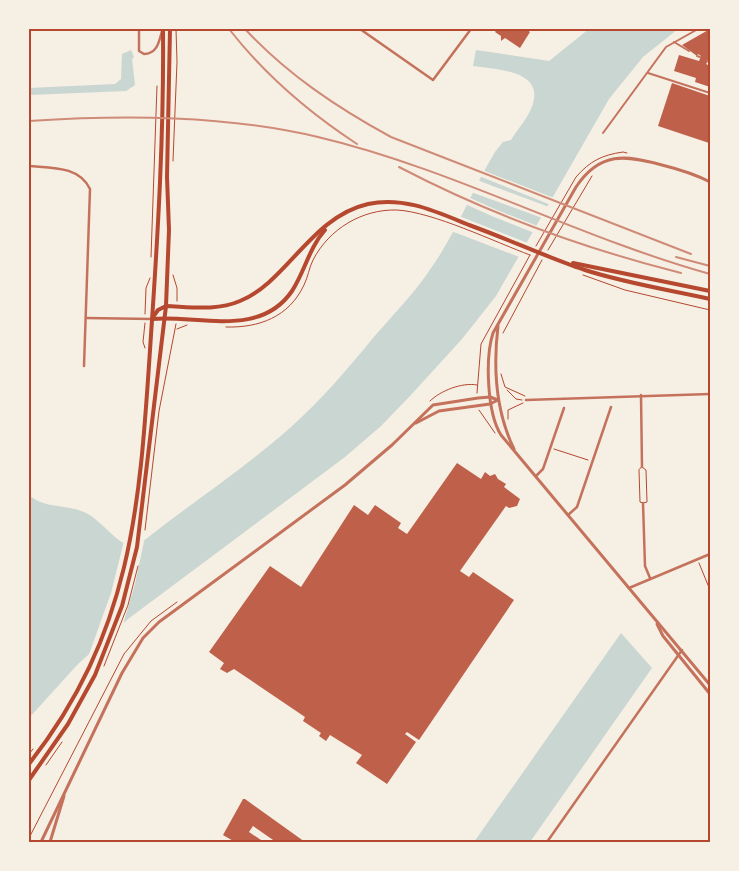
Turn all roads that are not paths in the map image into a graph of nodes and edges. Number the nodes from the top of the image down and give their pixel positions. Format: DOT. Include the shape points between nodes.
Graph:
graph roads {
  1 [pos="139,29"];
  2 [pos="163,29"];
  3 [pos="170,29"];
  4 [pos="360,29"];
  5 [pos="470,29"];
  6 [pos="698,29"];
  7 [pos="674,42"];
  8 [pos="689,51"];
  9 [pos="697,56"];
  10 [pos="700,57"];
  11 [pos="648,73"];
  12 [pos="710,93"];
  13 [pos="603,133"];
  14 [pos="29,166"];
  15 [pos="710,182"];
  16 [pos="331,223"];
  17 [pos="563,260"];
  18 [pos="710,291"];
  19 [pos="710,299"];
  20 [pos="166,306"];
  21 [pos="86,318"];
  22 [pos="165,318"];
  23 [pos="152,319"];
  24 [pos="498,325"];
  25 [pos="84,366"];
  26 [pos="710,394"];
  27 [pos="641,395"];
  28 [pos="490,397"];
  29 [pos="498,400"];
  30 [pos="526,400"];
  31 [pos="490,404"];
  32 [pos="611,407"];
  33 [pos="564,408"];
  34 [pos="413,425"];
  35 [pos="515,452"];
  36 [pos="642,467"];
  37 [pos="536,476"];
  38 [pos="643,503"];
  39 [pos="568,515"];
  40 [pos="710,554"];
  41 [pos="650,579"];
  42 [pos="628,588"];
  43 [pos="656,622"];
  44 [pos="682,650"];
  45 [pos="678,655"];
  46 [pos="710,685"];
  47 [pos="710,694"];
  48 [pos="29,764"];
  49 [pos="29,780"];
  50 [pos="66,788"];
  51 [pos="41,842"];
  52 [pos="50,842"];
  53 [pos="547,842"];
  1 -- 2 [label="street" via="141,54 150,54 157,47"];
  2 -- 23 [label="main road"];
  3 -- 20 [label="main road"];
  4 -- 5 [label="street" via="433,80"];
  6 -- 7 [label="street"];
  7 -- 8 [label="street"];
  7 -- 11 [label="street" via="666,47"];
  9 -- 10 [label="street"];
  11 -- 12 [label="street"];
  11 -- 13 [label="street"];
  14 -- 21 [label="street" via="73,172 80,175 90,189"];
  15 -- 24 [label="street" via="672,168 628,158 609,160 592,168 576,187"];
  16 -- 17 [label="main road" via="354,209 379,202 401,202 429,209"];
  16 -- 20 [label="main road" via="249,297 216,307"];
  16 -- 22 [label="main road" via="312,247 292,290 268,313 236,321"];
  17 -- 18 [label="main road"];
  17 -- 19 [label="main road" via="589,271"];
  20 -- 22 [label="main road"];
  20 -- 23 [label="main road" via="158,310"];
  21 -- 23 [label="street"];
  21 -- 25 [label="street"];
  22 -- 23 [label="main road"];
  22 -- 49 [label="main road" via="140,532 128,584 111,637 81,702"];
  23 -- 48 [label="main road" via="146,416 132,535 120,588 88,674 61,721"];
  24 -- 28 [label="street" via="491,342"];
  24 -- 29 [label="street" via="495,358"];
  26 -- 27 [label="street"];
  27 -- 30 [label="street"];
  27 -- 36 [label="street"];
  28 -- 29 [label="street"];
  28 -- 31 [label="street"];
  28 -- 34 [label="street" via="438,403 428,408"];
  29 -- 31 [label="street"];
  29 -- 35 [label="street"];
  31 -- 34 [label="street" via="439,411"];
  31 -- 35 [label="street" via="495,425"];
  32 -- 39 [label="street" via="576,507"];
  33 -- 37 [label="street" via="543,469"];
  34 -- 50 [label="street" via="345,485 164,618 143,638 122,673"];
  35 -- 37 [label="street"];
  37 -- 39 [label="street"];
  38 -- 41 [label="street" via="645,566"];
  39 -- 42 [label="street"];
  40 -- 41 [label="street"];
  41 -- 42 [label="street"];
  42 -- 43 [label="street"];
  43 -- 44 [label="street"];
  43 -- 45 [label="street"];
  44 -- 45 [label="street"];
  44 -- 46 [label="street"];
  45 -- 47 [label="street"];
  45 -- 53 [label="street"];
  50 -- 51 [label="street"];
  50 -- 52 [label="street"];
}
